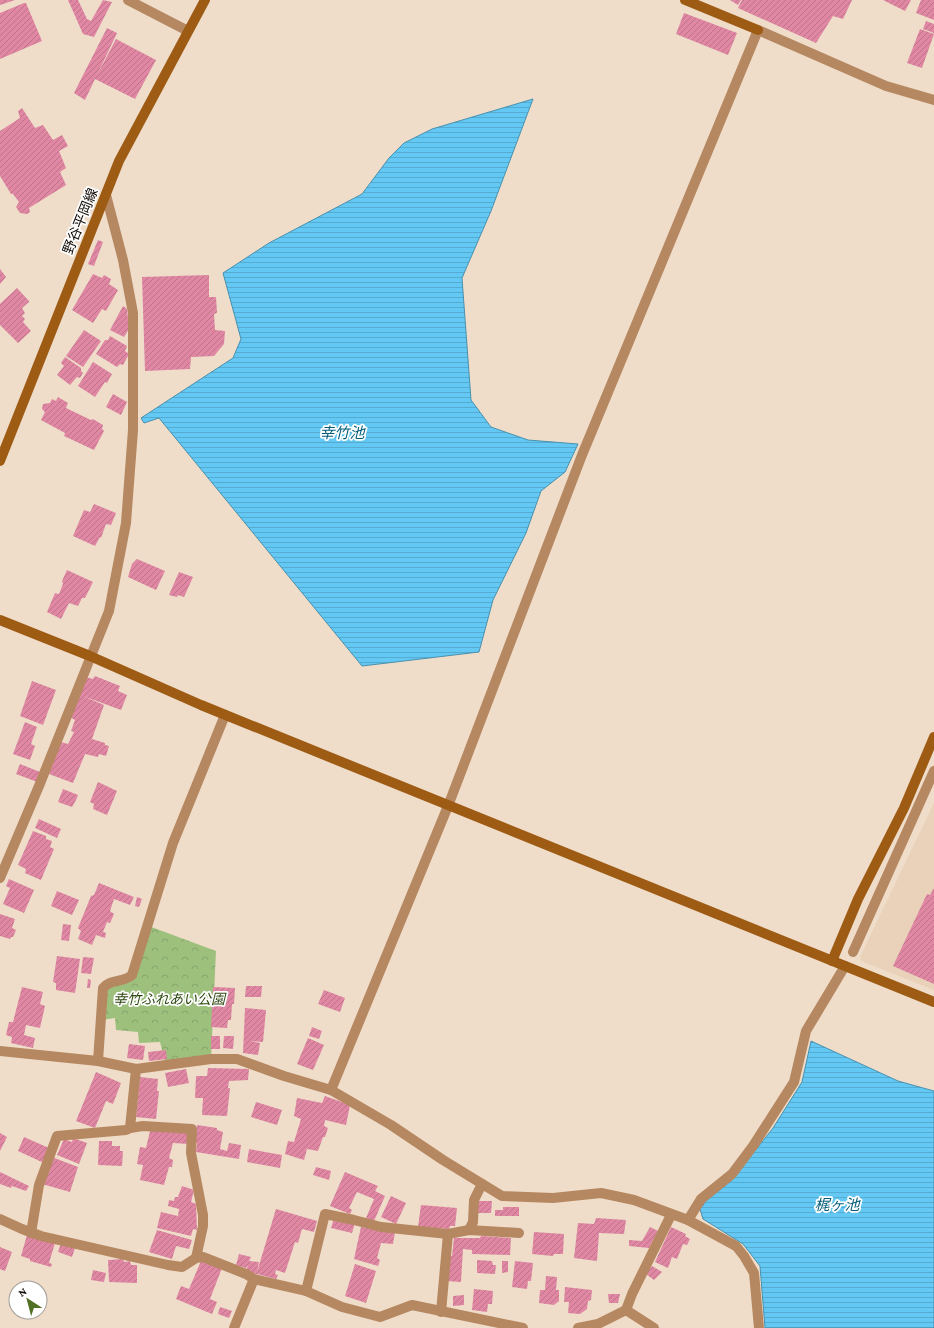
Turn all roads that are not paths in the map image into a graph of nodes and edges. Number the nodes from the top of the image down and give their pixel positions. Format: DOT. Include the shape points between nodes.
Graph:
graph roads {
  1 [pos="128,0"];
  2 [pos="205,0"];
  3 [pos="685,0"];
  4 [pos="758,30"];
  5 [pos="188,31"];
  6 [pos="934,100"];
  7 [pos="106,195"];
  8 [pos="0,461"];
  9 [pos="0,620"];
  10 [pos="90,656"];
  11 [pos="226,715"];
  12 [pos="934,737"];
  13 [pos="934,771"];
  14 [pos="448,806"];
  15 [pos="0,878"];
  16 [pos="853,952"];
  17 [pos="832,961"];
  18 [pos="845,966"];
  19 [pos="934,1002"];
  20 [pos="0,1051"];
  21 [pos="98,1061"];
  22 [pos="136,1069"];
  23 [pos="331,1090"];
  24 [pos="130,1128"];
  25 [pos="482,1184"];
  26 [pos="671,1215"];
  27 [pos="0,1219"];
  28 [pos="688,1220"];
  29 [pos="470,1230"];
  30 [pos="31,1232"];
  31 [pos="519,1233"];
  32 [pos="448,1234"];
  33 [pos="196,1258"];
  34 [pos="254,1279"];
  35 [pos="306,1291"];
  36 [pos="626,1310"];
  37 [pos="441,1312"];
  38 [pos="234,1328"];
  39 [pos="524,1328"];
  40 [pos="578,1328"];
  41 [pos="654,1328"];
  42 [pos="759,1328"];
  1 -- 5 [label="street"];
  2 -- 5 [label="street, 野谷平岡線"];
  3 -- 4 [label="street"];
  4 -- 6 [label="street" via="886,86"];
  4 -- 14 [label="street" via="582,455"];
  5 -- 7 [label="street, 野谷平岡線" via="119,161"];
  7 -- 8 [label="street, 野谷平岡線"];
  7 -- 10 [label="street" via="123,260 133,313 133,430 126,523 109,611"];
  9 -- 10 [label="street"];
  10 -- 11 [label="street"];
  10 -- 15 [label="street"];
  11 -- 14 [label="street"];
  11 -- 21 [label="street" via="173,843 132,975 106,984 103,988"];
  12 -- 17 [label="street" via="904,808 858,899"];
  13 -- 16 [label="street"];
  14 -- 17 [label="street"];
  14 -- 23 [label="street"];
  17 -- 18 [label="street"];
  18 -- 19 [label="street"];
  18 -- 28 [label="street" via="806,1031 794,1082 732,1174 701,1199"];
  20 -- 21 [label="street"];
  21 -- 22 [label="street"];
  22 -- 23 [label="street" via="211,1059 237,1059"];
  22 -- 24 [label="street"];
  23 -- 25 [label="street"];
  24 -- 30 [label="street" via="57,1136 39,1185"];
  24 -- 33 [label="street" via="143,1126 192,1129 191,1153 203,1214"];
  25 -- 26 [label="street" via="502,1196 553,1198 601,1193 634,1200"];
  25 -- 29 [label="street" via="474,1200"];
  26 -- 28 [label="street"];
  26 -- 36 [label="street"];
  27 -- 30 [label="street"];
  28 -- 42 [label="street" via="736,1246 744,1256 754,1273"];
  29 -- 31 [label="street"];
  29 -- 32 [label="street"];
  30 -- 33 [label="street" via="168,1265 182,1267"];
  32 -- 35 [label="street" via="381,1227 325,1214"];
  32 -- 37 [label="street"];
  33 -- 34 [label="street" via="203,1257"];
  34 -- 35 [label="street"];
  34 -- 38 [label="street"];
  35 -- 37 [label="street" via="342,1307 380,1316 412,1305"];
  36 -- 40 [label="street" via="598,1324"];
  36 -- 41 [label="street"];
  37 -- 39 [label="street"];
}
